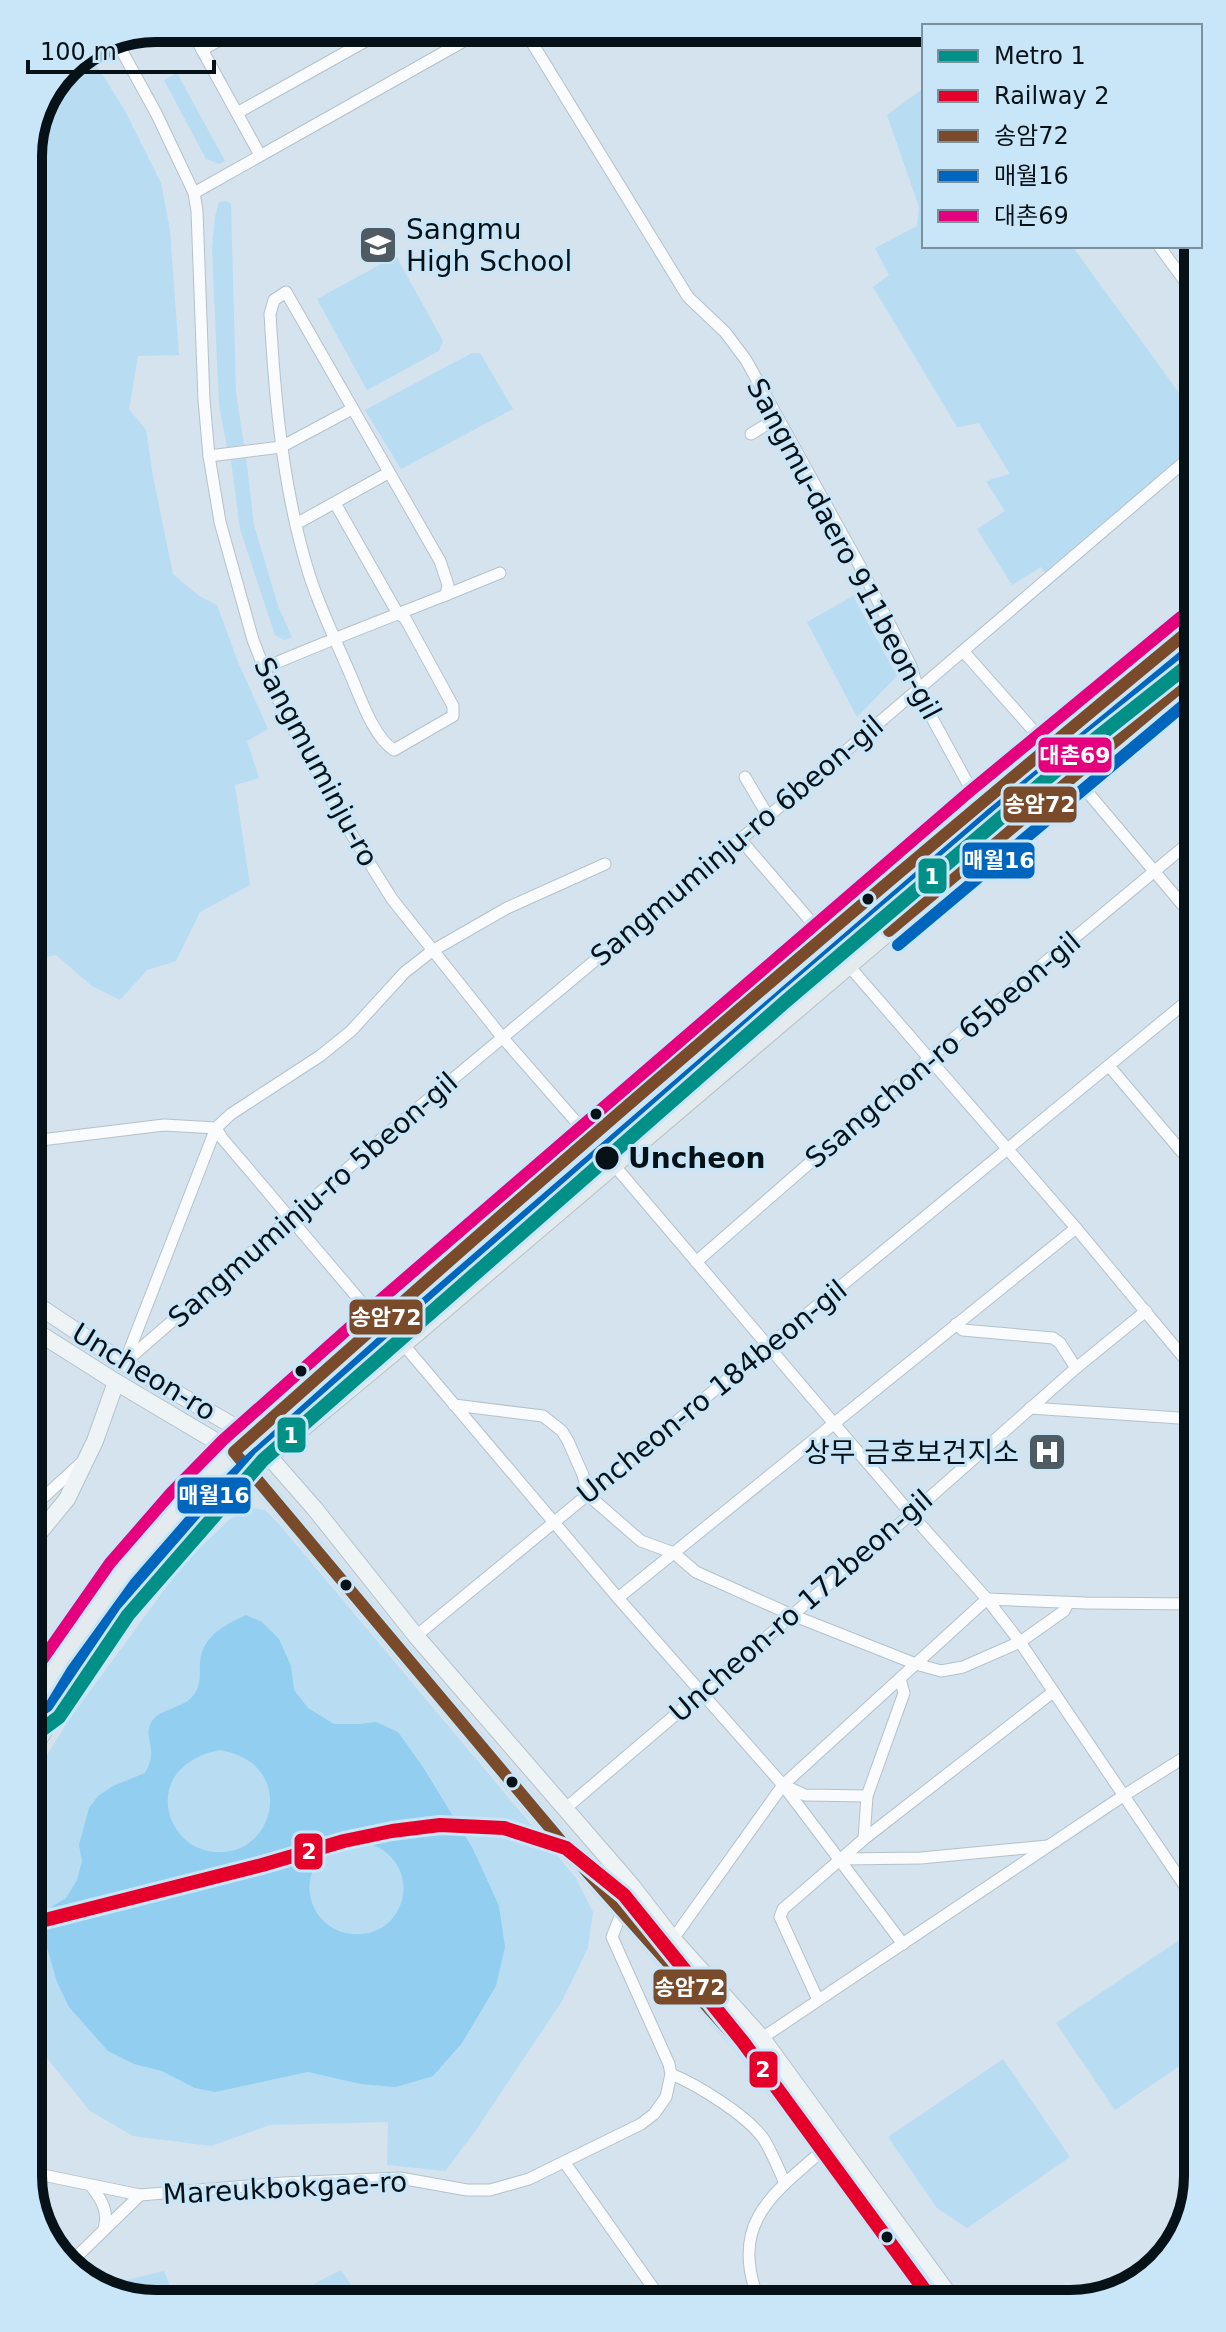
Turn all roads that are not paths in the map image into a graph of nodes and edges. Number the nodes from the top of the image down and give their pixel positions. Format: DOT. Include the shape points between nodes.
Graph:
graph roads {
  1 [pos="198,42"];
  2 [pos="216,42"];
  3 [pos="364,42"];
  4 [pos="453,42"];
  5 [pos="462,42"];
  6 [pos="532,42"];
  7 [pos="455,46"];
  8 [pos="120,48"];
  9 [pos="202,50"];
  10 [pos="237,113"];
  11 [pos="260,155"];
  12 [pos="194,193"];
  13 [pos="1160,248"];
  14 [pos="1184,280"];
  15 [pos="352,409"];
  16 [pos="777,418"];
  17 [pos="751,434"];
  18 [pos="281,447"];
  19 [pos="209,456"];
  20 [pos="1184,462"];
  21 [pos="388,473"];
  22 [pos="335,503"];
  23 [pos="296,524"];
  24 [pos="500,573"];
  25 [pos="446,595"];
  26 [pos="398,614"];
  27 [pos="1184,635"];
  28 [pos="335,637"];
  29 [pos="963,651"];
  30 [pos="264,668"];
  31 [pos="1184,684"];
  32 [pos="919,688"];
  33 [pos="1048,747"];
  34 [pos="1073,775"];
  35 [pos="745,777"];
  36 [pos="979,804"];
  37 [pos="768,816"];
  38 [pos="1004,833"];
  39 [pos="740,839"];
  40 [pos="1184,847"];
  41 [pos="605,864"];
  42 [pos="1154,871"];
  43 [pos="1184,907"];
  44 [pos="826,939"];
  45 [pos="432,951"];
  46 [pos="849,966"];
  47 [pos="1184,1004"];
  48 [pos="502,1037"];
  49 [pos="930,1058"];
  50 [pos="1109,1066"];
  51 [pos="216,1128"];
  52 [pos="42,1140"];
  53 [pos="592,1140"];
  54 [pos="1008,1149"];
  55 [pos="1184,1154"];
  56 [pos="614,1165"];
  57 [pos="290,1218"];
  58 [pos="1076,1228"];
  59 [pos="696,1262"];
  60 [pos="42,1308"];
  61 [pos="1146,1311"];
  62 [pos="379,1323"];
  63 [pos="956,1324"];
  64 [pos="42,1335"];
  65 [pos="403,1344"];
  66 [pos="768,1346"];
  67 [pos="1184,1358"];
  68 [pos="124,1363"];
  69 [pos="1076,1368"];
  70 [pos="116,1382"];
  71 [pos="454,1405"];
  72 [pos="1030,1408"];
  73 [pos="1184,1418"];
  74 [pos="833,1423"];
  75 [pos="251,1436"];
  76 [pos="234,1452"];
  77 [pos="268,1455"];
  78 [pos="86,1458"];
  79 [pos="250,1470"];
  80 [pos="588,1495"];
  81 [pos="42,1498"];
  82 [pos="911,1514"];
  83 [pos="554,1523"];
  84 [pos="42,1529"];
  85 [pos="674,1553"];
  86 [pos="618,1598"];
  87 [pos="987,1599"];
  88 [pos="1068,1603"];
  89 [pos="1184,1604"];
  90 [pos="792,1615"];
  91 [pos="416,1636"];
  92 [pos="1020,1642"];
  93 [pos="916,1664"];
  94 [pos="900,1679"];
  95 [pos="42,1690"];
  96 [pos="1053,1692"];
  97 [pos="700,1693"];
  98 [pos="42,1733"];
  99 [pos="1184,1758"];
  100 [pos="783,1785"];
  101 [pos="867,1796"];
  102 [pos="1123,1796"];
  103 [pos="566,1808"];
  104 [pos="864,1839"];
  105 [pos="1051,1845"];
  106 [pos="840,1859"];
  107 [pos="1184,1885"];
  108 [pos="632,1886"];
  109 [pos="622,1911"];
  110 [pos="673,1939"];
  111 [pos="903,1944"];
  112 [pos="818,2000"];
  113 [pos="762,2038"];
  114 [pos="671,2074"];
  115 [pos="822,2151"];
  116 [pos="565,2163"];
  117 [pos="42,2175"];
  118 [pos="785,2183"];
  119 [pos="91,2186"];
  120 [pos="140,2195"];
  121 [pos="103,2231"];
  122 [pos="76,2258"];
  123 [pos="655,2290"];
  124 [pos="756,2290"];
  125 [pos="927,2290"];
  126 [pos="946,2290"];
  1 -- 9 [label="street"];
  2 -- 9 [label="street"];
  3 -- 10 [label="street"];
  4 -- 7 [label="street"];
  5 -- 7 [label="street"];
  6 -- 16 [label="street, Sangmu-daero 911beon-gil" via="688,297 737,346"];
  7 -- 11 [label="street"];
  8 -- 12 [label="street, Sangmuminju-ro"];
  9 -- 10 [label="street"];
  10 -- 11 [label="street"];
  11 -- 12 [label="street"];
  12 -- 19 [label="street, Sangmuminju-ro"];
  13 -- 14 [label="street"];
  15 -- 18 [label="street"];
  15 -- 18 [label="street" via="286,292 274,300 270,314"];
  15 -- 21 [label="street"];
  16 -- 17 [label="street"];
  16 -- 32 [label="street, Sangmu-daero 911beon-gil" via="861,568"];
  18 -- 19 [label="street"];
  18 -- 23 [label="street"];
  19 -- 30 [label="street, Sangmuminju-ro" via="224,536"];
  20 -- 29 [label="street, Sangmuminju-ro 6beon-gil"];
  21 -- 22 [label="street"];
  21 -- 25 [label="street" via="440,561"];
  22 -- 23 [label="street"];
  22 -- 26 [label="street"];
  23 -- 28 [label="street" via="310,577"];
  24 -- 25 [label="street"];
  25 -- 26 [label="street"];
  26 -- 28 [label="street"];
  26 -- 28 [label="street" via="453,706 453,716 394,750 385,744 362,702"];
  27 -- 33 [label="main road"];
  28 -- 30 [label="street"];
  29 -- 32 [label="street, Sangmuminju-ro 6beon-gil"];
  29 -- 33 [label="street"];
  30 -- 45 [label="street, Sangmuminju-ro" via="356,842"];
  31 -- 34 [label="main road"];
  32 -- 36 [label="street, Sangmu-daero 911beon-gil"];
  32 -- 37 [label="street, Sangmuminju-ro 6beon-gil"];
  33 -- 36 [label="main road"];
  34 -- 38 [label="main road"];
  34 -- 42 [label="street"];
  35 -- 37 [label="street"];
  36 -- 38 [label="street, Sangmu-daero 911beon-gil"];
  36 -- 44 [label="main road"];
  37 -- 39 [label="street, Sangmuminju-ro 6beon-gil"];
  38 -- 46 [label="main road"];
  39 -- 44 [label="street"];
  39 -- 48 [label="street, Sangmuminju-ro 6beon-gil"];
  40 -- 42 [label="street, Ssangchon-ro 65beon-gil"];
  41 -- 45 [label="street" via="507,908"];
  42 -- 43 [label="street"];
  42 -- 49 [label="street, Ssangchon-ro 65beon-gil"];
  44 -- 53 [label="main road"];
  45 -- 48 [label="street, Sangmuminju-ro"];
  45 -- 51 [label="street" via="405,972 351,1031"];
  46 -- 49 [label="street"];
  46 -- 56 [label="main road"];
  47 -- 50 [label="street, Uncheon-ro 184beon-gil"];
  48 -- 53 [label="street, Sangmuminju-ro"];
  48 -- 57 [label="street, Sangmuminju-ro 5beon-gil"];
  49 -- 54 [label="street"];
  49 -- 59 [label="street, Ssangchon-ro 65beon-gil"];
  50 -- 54 [label="street, Uncheon-ro 184beon-gil"];
  50 -- 55 [label="street"];
  51 -- 52 [label="street" via="164,1125"];
  51 -- 57 [label="street"];
  51 -- 68 [label="street"];
  53 -- 62 [label="main road"];
  54 -- 58 [label="street"];
  54 -- 66 [label="street, Uncheon-ro 184beon-gil"];
  56 -- 59 [label="street"];
  56 -- 65 [label="main road"];
  57 -- 62 [label="street"];
  57 -- 68 [label="street, Sangmuminju-ro 5beon-gil"];
  58 -- 61 [label="street"];
  58 -- 63 [label="street"];
  59 -- 66 [label="street"];
  60 -- 68 [label="street, Uncheon-ro"];
  61 -- 67 [label="street"];
  61 -- 69 [label="street, Uncheon-ro 172beon-gil"];
  62 -- 75 [label="main road"];
  63 -- 69 [label="street" via="963,1330 1053,1338"];
  63 -- 74 [label="street"];
  64 -- 70 [label="street, Uncheon-ro"];
  65 -- 71 [label="street"];
  65 -- 77 [label="main road"];
  66 -- 74 [label="street"];
  66 -- 80 [label="street, Uncheon-ro 184beon-gil"];
  68 -- 75 [label="street, Uncheon-ro"];
  69 -- 72 [label="street, Uncheon-ro 172beon-gil"];
  70 -- 76 [label="street, Uncheon-ro"];
  70 -- 78 [label="street"];
  71 -- 80 [label="street" via="543,1416 562,1431"];
  71 -- 83 [label="street"];
  72 -- 73 [label="street"];
  72 -- 82 [label="street, Uncheon-ro 172beon-gil"];
  74 -- 82 [label="street"];
  74 -- 85 [label="street"];
  75 -- 76 [label="main road"];
  75 -- 77 [label="street, Uncheon-ro"];
  76 -- 79 [label="street, Uncheon-ro"];
  76 -- 95 [label="main road" via="122,1574"];
  77 -- 79 [label="main road"];
  77 -- 91 [label="street, Uncheon-ro"];
  78 -- 81 [label="street"];
  78 -- 84 [label="street" via="67,1499"];
  79 -- 98 [label="main road" via="106,1632"];
  79 -- 109 [label="street, Uncheon-ro"];
  80 -- 83 [label="street, Uncheon-ro 184beon-gil"];
  80 -- 85 [label="street" via="641,1541"];
  82 -- 87 [label="street"];
  82 -- 90 [label="street, Uncheon-ro 172beon-gil"];
  83 -- 86 [label="street"];
  83 -- 91 [label="street, Uncheon-ro 184beon-gil"];
  85 -- 86 [label="street"];
  85 -- 90 [label="street" via="696,1572"];
  86 -- 97 [label="street"];
  87 -- 88 [label="street"];
  87 -- 92 [label="street"];
  87 -- 93 [label="street"];
  88 -- 89 [label="street"];
  88 -- 92 [label="street"];
  90 -- 93 [label="street"];
  90 -- 97 [label="street, Uncheon-ro 172beon-gil"];
  91 -- 103 [label="street, Uncheon-ro"];
  92 -- 93 [label="street" via="963,1667 941,1671"];
  92 -- 96 [label="street"];
  93 -- 94 [label="street"];
  94 -- 100 [label="street"];
  94 -- 101 [label="street" via="904,1693"];
  96 -- 102 [label="street"];
  96 -- 104 [label="street"];
  97 -- 100 [label="street"];
  97 -- 103 [label="street, Uncheon-ro 172beon-gil"];
  99 -- 102 [label="street"];
  100 -- 101 [label="street" via="805,1795"];
  100 -- 106 [label="street"];
  100 -- 110 [label="street"];
  101 -- 104 [label="street"];
  102 -- 105 [label="street"];
  102 -- 107 [label="street"];
  103 -- 108 [label="street, Uncheon-ro"];
  104 -- 106 [label="street"];
  105 -- 106 [label="street" via="921,1858"];
  105 -- 111 [label="street"];
  106 -- 111 [label="street"];
  106 -- 112 [label="street" via="790,1901 780,1917"];
  108 -- 109 [label="street"];
  108 -- 110 [label="street, Uncheon-ro"];
  109 -- 114 [label="street" via="612,1937"];
  109 -- 115 [label="street, Uncheon-ro" via="746,2050"];
  110 -- 113 [label="street, Uncheon-ro"];
  111 -- 112 [label="street"];
  112 -- 113 [label="street"];
  113 -- 126 [label="street, Uncheon-ro"];
  114 -- 116 [label="street, Mareukbokgae-ro" via="669,2090 654,2114"];
  114 -- 118 [label="street" via="690,2081 749,2124 765,2142"];
  115 -- 118 [label="street"];
  115 -- 125 [label="street, Uncheon-ro"];
  116 -- 120 [label="street, Mareukbokgae-ro" via="490,2190 400,2178"];
  116 -- 123 [label="street"];
  117 -- 119 [label="street, Mareukbokgae-ro"];
  118 -- 124 [label="street" via="765,2204 752,2230 749,2245"];
  119 -- 120 [label="street, Mareukbokgae-ro"];
  119 -- 121 [label="street" via="104,2206"];
  120 -- 121 [label="street, Mareukbokgae-ro"];
  121 -- 122 [label="street, Mareukbokgae-ro"];
}
